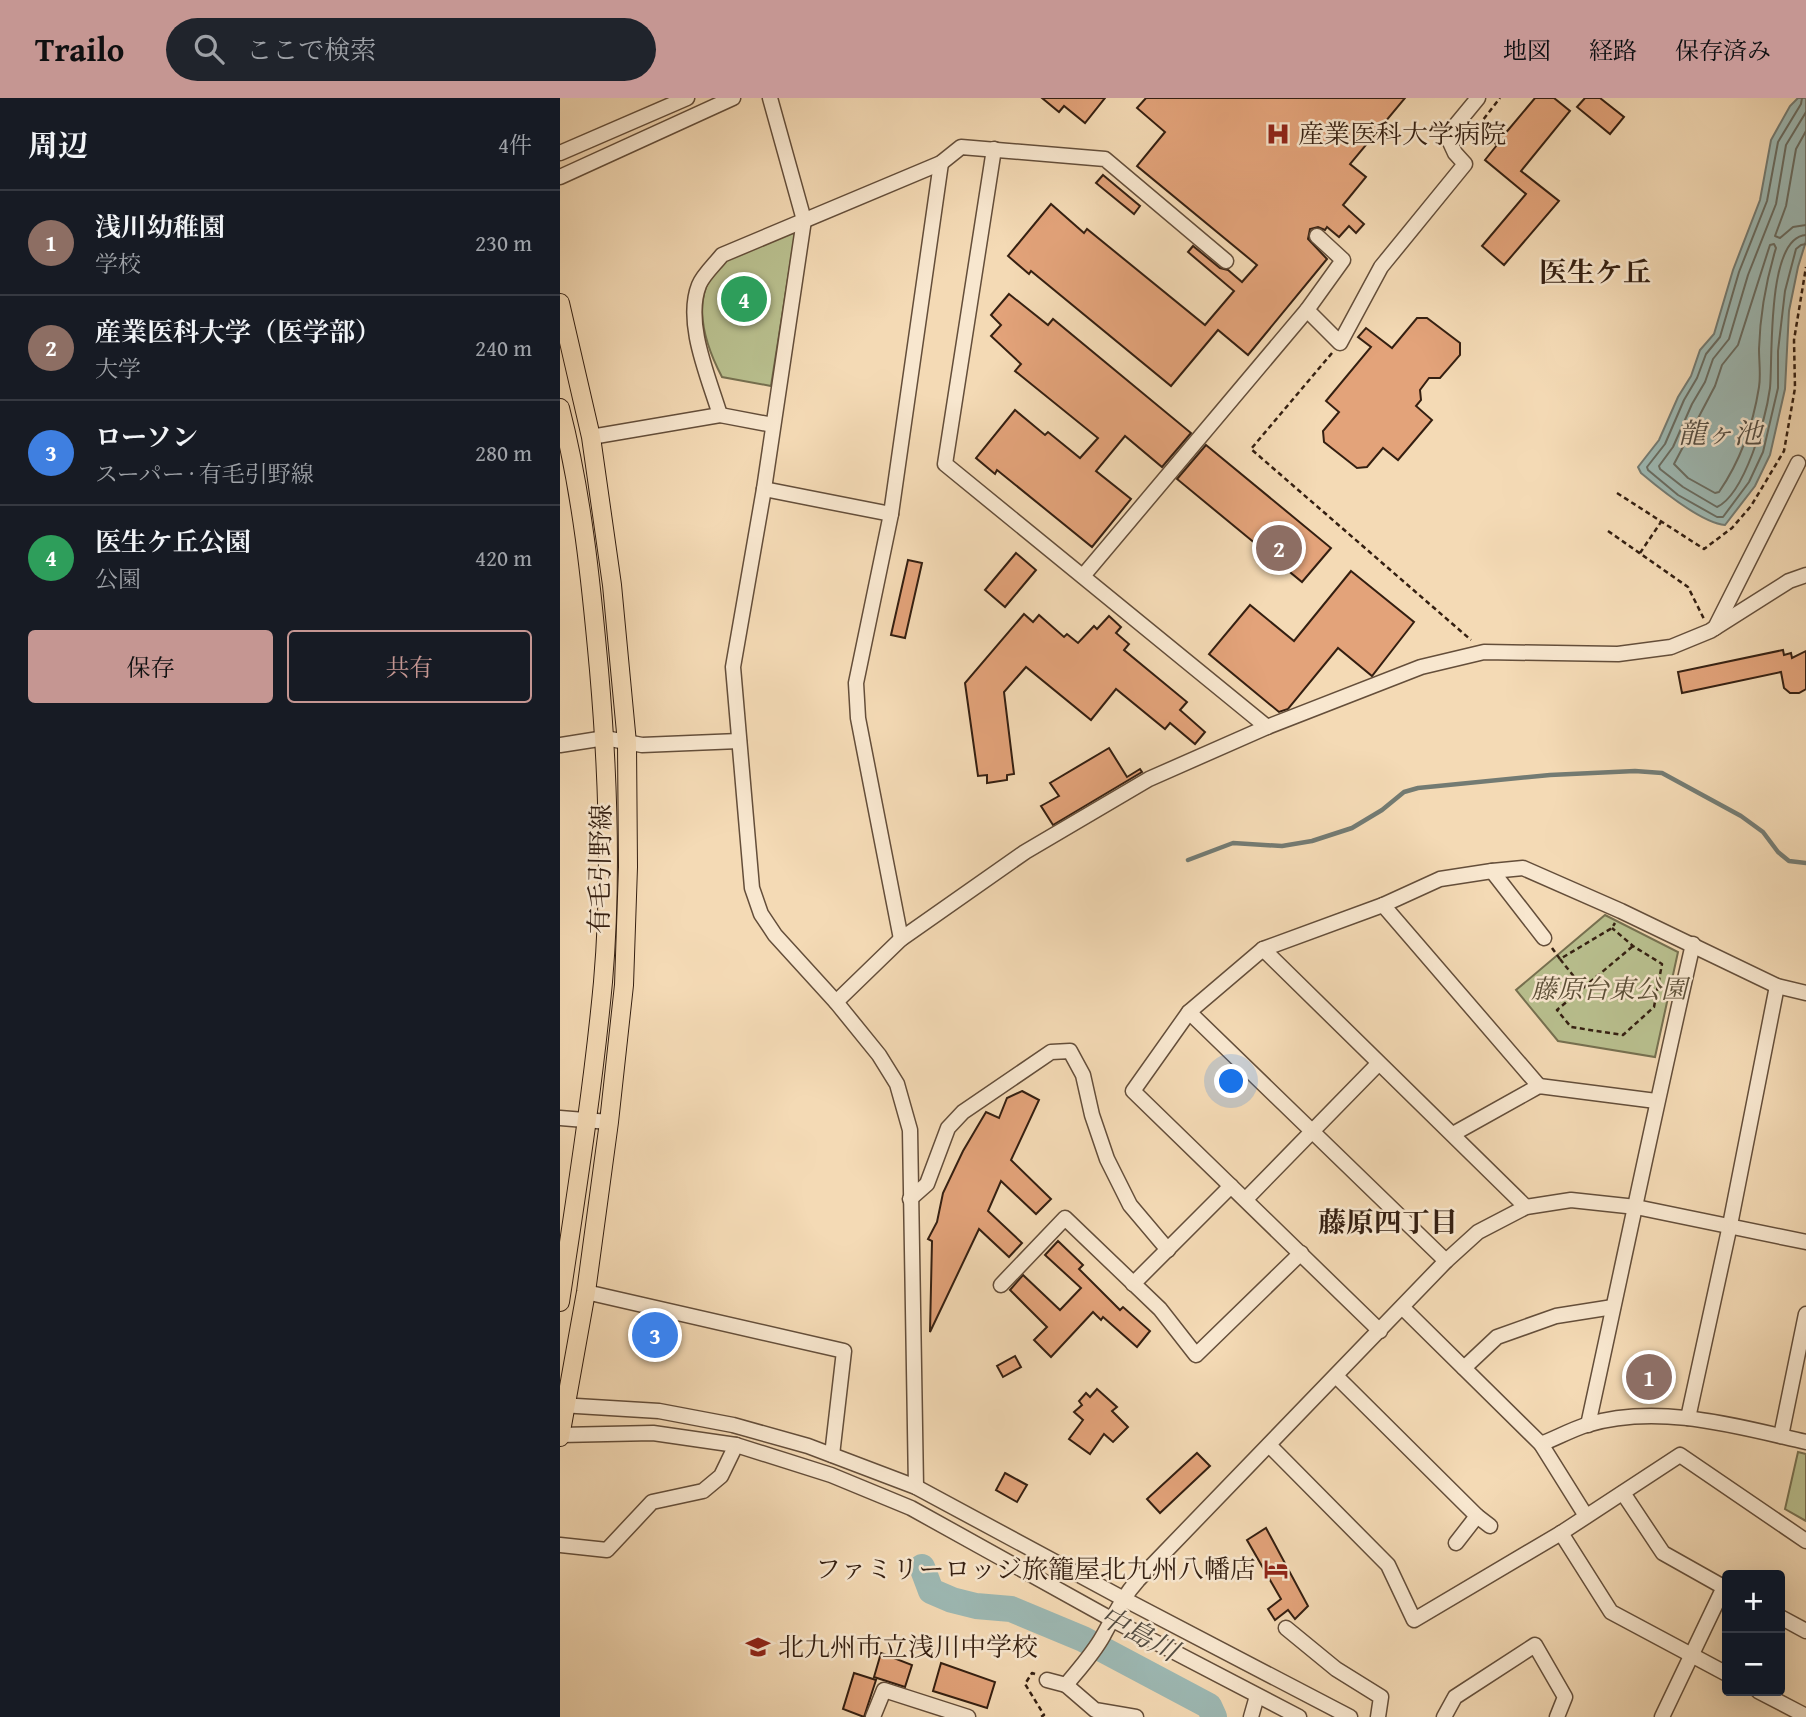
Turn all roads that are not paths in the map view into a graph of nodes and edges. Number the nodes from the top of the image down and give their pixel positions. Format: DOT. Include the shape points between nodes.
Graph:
graph roads {
  1 [pos="687,98"];
  2 [pos="733,98"];
  3 [pos="770,98"];
  4 [pos="1478,98"];
  5 [pos="994,149"];
  6 [pos="560,153"];
  7 [pos="941,163"];
  8 [pos="560,177"];
  9 [pos="804,220"];
  10 [pos="1317,236"];
  11 [pos="1226,261"];
  12 [pos="560,303"];
  13 [pos="1307,310"];
  14 [pos="560,408"];
  15 [pos="720,415"];
  16 [pos="774,425"];
  17 [pos="590,437"];
  18 [pos="1798,463"];
  19 [pos="764,489"];
  20 [pos="891,514"];
  21 [pos="1806,575"];
  22 [pos="1083,576"];
  23 [pos="1712,630"];
  24 [pos="1267,727"];
  25 [pos="605,737"];
  26 [pos="739,741"];
  27 [pos="627,743"];
  28 [pos="560,745"];
  29 [pos="1492,871"];
  30 [pos="1383,905"];
  31 [pos="1544,938"];
  32 [pos="901,939"];
  33 [pos="1693,944"];
  34 [pos="1263,949"];
  35 [pos="1777,986"];
  36 [pos="1806,993"];
  37 [pos="836,1002"];
  38 [pos="1189,1012"];
  39 [pos="1378,1063"];
  40 [pos="1539,1086"];
  41 [pos="1656,1101"];
  42 [pos="560,1118"];
  43 [pos="587,1120"];
  44 [pos="608,1122"];
  45 [pos="1312,1131"];
  46 [pos="1453,1134"];
  47 [pos="1231,1186"];
  48 [pos="910,1199"];
  49 [pos="1246,1199"];
  50 [pos="1525,1207"];
  51 [pos="1636,1207"];
  52 [pos="1730,1225"];
  53 [pos="1806,1242"];
  54 [pos="1168,1250"];
  55 [pos="1300,1253"];
  56 [pos="1446,1261"];
  57 [pos="1133,1284"];
  58 [pos="1001,1286"];
  59 [pos="586,1292"];
  60 [pos="560,1302"];
  61 [pos="1613,1307"];
  62 [pos="1403,1308"];
  63 [pos="1806,1314"];
  64 [pos="1380,1331"];
  65 [pos="1464,1368"];
  66 [pos="1336,1376"];
  67 [pos="563,1405"];
  68 [pos="1688,1418"];
  69 [pos="1588,1425"];
  70 [pos="560,1436"];
  71 [pos="1781,1436"];
  72 [pos="1806,1442"];
  73 [pos="1541,1444"];
  74 [pos="736,1445"];
  75 [pos="1269,1445"];
  76 [pos="832,1455"];
  77 [pos="916,1487"];
  78 [pos="1623,1493"];
  79 [pos="1477,1516"];
  80 [pos="1586,1516"];
  81 [pos="1490,1526"];
  82 [pos="1562,1533"];
  83 [pos="1806,1541"];
  84 [pos="1456,1543"];
  85 [pos="560,1545"];
  86 [pos="1722,1586"];
  87 [pos="1722,1595"];
  88 [pos="1122,1598"];
  89 [pos="1111,1619"];
  90 [pos="1785,1620"];
  91 [pos="1286,1628"];
  92 [pos="1806,1631"];
  93 [pos="1690,1655"];
  94 [pos="1722,1671"];
  95 [pos="1047,1680"];
  96 [pos="1066,1685"];
  97 [pos="1257,1696"];
  98 [pos="1768,1696"];
  99 [pos="1132,1716"];
  100 [pos="1806,1716"];
  101 [pos="873,1717"];
  102 [pos="968,1717"];
  103 [pos="1251,1717"];
  104 [pos="1299,1717"];
  105 [pos="1350,1717"];
  106 [pos="1378,1717"];
  107 [pos="1444,1717"];
  108 [pos="1557,1717"];
  109 [pos="1662,1717"];
  1 -- 6 [label="street"];
  2 -- 8 [label="street"];
  3 -- 9 [label="street"];
  4 -- 13 [label="street" via="1449,140 1465,164 1381,267 1340,343"];
  5 -- 7 [label="street" via="961,147"];
  5 -- 11 [label="street" via="1105,159"];
  5 -- 22 [label="street" via="945,464"];
  7 -- 9 [label="street"];
  7 -- 20 [label="street"];
  9 -- 15 [label="street" via="722,255 699,284 693,312"];
  9 -- 16 [label="street"];
  10 -- 13 [label="street" via="1343,260"];
  12 -- 17 [label="main road, 有毛引野線"];
  13 -- 22 [label="street"];
  14 -- 25 [label="main road, 有毛引野線" via="592,587"];
  15 -- 16 [label="street"];
  15 -- 17 [label="street"];
  16 -- 19 [label="street"];
  17 -- 27 [label="main road, 有毛引野線" via="612,586"];
  18 -- 23 [label="street"];
  19 -- 20 [label="street"];
  19 -- 26 [label="street" via="733,667"];
  20 -- 32 [label="street" via="856,683 858,718"];
  21 -- 23 [label="street"];
  22 -- 24 [label="street"];
  23 -- 24 [label="street" via="1671,647 1618,654 1484,652 1421,667"];
  24 -- 32 [label="street" via="1149,779 1025,852"];
  25 -- 27 [label="street"];
  25 -- 28 [label="street"];
  25 -- 43 [label="main road, 有毛引野線" via="603,980"];
  26 -- 27 [label="street"];
  26 -- 37 [label="street" via="752,888 761,914"];
  27 -- 44 [label="main road, 有毛引野線" via="624,985"];
  29 -- 30 [label="street" via="1440,879"];
  29 -- 31 [label="street"];
  29 -- 33 [label="street" via="1522,868"];
  30 -- 34 [label="street"];
  30 -- 40 [label="street"];
  32 -- 37 [label="street"];
  33 -- 35 [label="street"];
  33 -- 41 [label="street"];
  34 -- 38 [label="street"];
  34 -- 39 [label="street"];
  35 -- 36 [label="street"];
  35 -- 52 [label="street"];
  37 -- 48 [label="street" via="897,1084 910,1130"];
  38 -- 45 [label="street"];
  38 -- 47 [label="street" via="1133,1091"];
  39 -- 45 [label="street"];
  39 -- 46 [label="street"];
  40 -- 41 [label="street"];
  40 -- 46 [label="street"];
  41 -- 51 [label="street"];
  42 -- 43 [label="street"];
  43 -- 44 [label="street"];
  43 -- 60 [label="main road, 有毛引野線"];
  44 -- 59 [label="main road, 有毛引野線"];
  45 -- 49 [label="street"];
  45 -- 56 [label="street"];
  46 -- 50 [label="street"];
  47 -- 49 [label="street"];
  47 -- 54 [label="street"];
  48 -- 54 [label="street" via="927,1184 948,1128 963,1112 1051,1052 1070,1051 1083,1075 1107,1159 1130,1205"];
  48 -- 77 [label="street"];
  49 -- 55 [label="street"];
  50 -- 51 [label="street" via="1571,1200"];
  50 -- 56 [label="street" via="1478,1232"];
  51 -- 52 [label="street"];
  51 -- 61 [label="street"];
  52 -- 53 [label="street"];
  52 -- 68 [label="street"];
  54 -- 57 [label="street"];
  55 -- 57 [label="street" via="1196,1355 1160,1309"];
  55 -- 64 [label="street"];
  56 -- 62 [label="street"];
  57 -- 58 [label="street" via="1065,1218"];
  59 -- 67 [label="main road, 有毛引野線"];
  59 -- 76 [label="street" via="844,1351"];
  61 -- 65 [label="street" via="1556,1316 1497,1337"];
  61 -- 69 [label="street"];
  62 -- 64 [label="street"];
  62 -- 65 [label="street"];
  63 -- 71 [label="street"];
  64 -- 66 [label="street"];
  65 -- 73 [label="street"];
  66 -- 75 [label="street"];
  66 -- 79 [label="street"];
  67 -- 70 [label="main road, 有毛引野線"];
  67 -- 76 [label="street" via="671,1413 733,1425"];
  68 -- 69 [label="street" via="1639,1416"];
  68 -- 71 [label="street"];
  69 -- 73 [label="street"];
  70 -- 74 [label="street" via="653,1433"];
  71 -- 72 [label="street"];
  73 -- 80 [label="street"];
  74 -- 85 [label="street" via="721,1476 703,1491 652,1502 607,1550"];
  74 -- 89 [label="street" via="831,1475 911,1508"];
  75 -- 82 [label="street" via="1388,1565 1415,1620"];
  75 -- 88 [label="street"];
  76 -- 77 [label="street"];
  77 -- 88 [label="street"];
  78 -- 80 [label="street"];
  78 -- 83 [label="street" via="1680,1455"];
  78 -- 86 [label="street" via="1663,1553"];
  79 -- 81 [label="street"];
  79 -- 84 [label="street"];
  80 -- 82 [label="street"];
  82 -- 93 [label="street" via="1611,1612"];
  87 -- 93 [label="street"];
  88 -- 89 [label="street"];
  88 -- 105 [label="street"];
  89 -- 96 [label="street"];
  89 -- 97 [label="street"];
  90 -- 92 [label="street"];
  91 -- 106 [label="street" via="1336,1669 1381,1697"];
  93 -- 94 [label="street"];
  93 -- 109 [label="street"];
  95 -- 96 [label="street"];
  96 -- 99 [label="street" via="1095,1710"];
  97 -- 103 [label="street"];
  97 -- 104 [label="street"];
  98 -- 100 [label="street"];
  101 -- 102 [label="street" via="884,1690"];
  107 -- 108 [label="street" via="1455,1697 1535,1645 1566,1697"];
}
